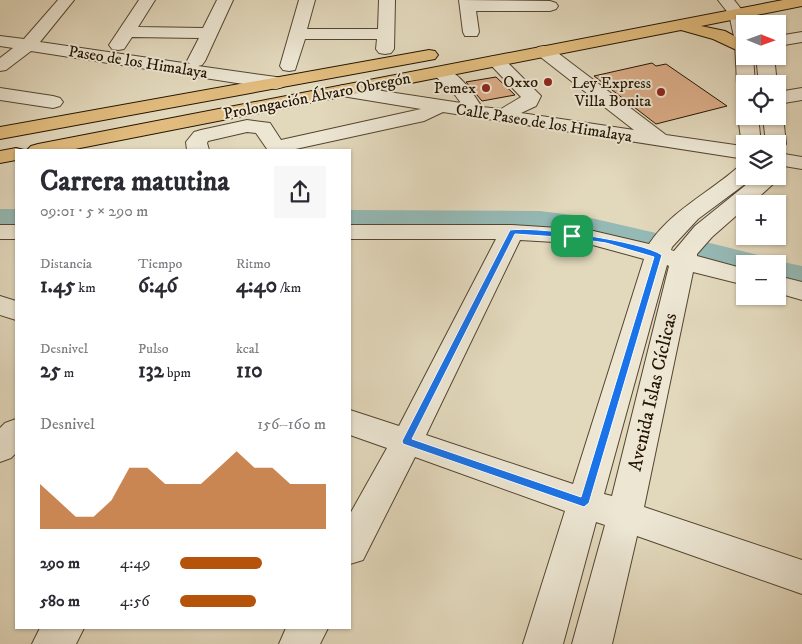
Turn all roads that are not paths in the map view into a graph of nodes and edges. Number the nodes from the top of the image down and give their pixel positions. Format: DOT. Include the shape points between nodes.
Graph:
graph roads {
  1 [pos="66,0"];
  2 [pos="147,0"];
  3 [pos="225,0"];
  4 [pos="307,0"];
  5 [pos="388,0"];
  6 [pos="802,1"];
  7 [pos="467,3"];
  8 [pos="551,8"];
  9 [pos="739,8"];
  10 [pos="608,22"];
  11 [pos="675,25"];
  12 [pos="126,32"];
  13 [pos="210,32"];
  14 [pos="298,34"];
  15 [pos="802,37"];
  16 [pos="477,38"];
  17 [pos="736,40"];
  18 [pos="786,40"];
  19 [pos="0,41"];
  20 [pos="28,45"];
  21 [pos="116,47"];
  22 [pos="464,48"];
  23 [pos="544,51"];
  24 [pos="445,52"];
  25 [pos="196,61"];
  26 [pos="496,61"];
  27 [pos="0,66"];
  28 [pos="289,66"];
  29 [pos="440,72"];
  30 [pos="276,83"];
  31 [pos="343,91"];
  32 [pos="0,94"];
  33 [pos="802,94"];
  34 [pos="786,97"];
  35 [pos="53,102"];
  36 [pos="440,107"];
  37 [pos="476,113"];
  38 [pos="504,117"];
  39 [pos="30,128"];
  40 [pos="0,133"];
  41 [pos="662,142"];
  42 [pos="0,149"];
  43 [pos="43,149"];
  44 [pos="198,149"];
  45 [pos="736,152"];
  46 [pos="15,154"];
  47 [pos="0,157"];
  48 [pos="786,161"];
  49 [pos="802,163"];
  50 [pos="736,180"];
  51 [pos="750,185"];
  52 [pos="0,232"];
  53 [pos="15,232"];
  54 [pos="512,232"];
  55 [pos="353,236"];
  56 [pos="671,259"];
  57 [pos="736,275"];
  58 [pos="786,287"];
  59 [pos="802,291"];
  60 [pos="0,305"];
  61 [pos="15,311"];
  62 [pos="351,422"];
  63 [pos="15,433"];
  64 [pos="407,441"];
  65 [pos="0,449"];
  66 [pos="584,503"];
  67 [pos="624,517"];
  68 [pos="351,546"];
  69 [pos="802,578"];
  70 [pos="63,629"];
  71 [pos="307,629"];
  72 [pos="52,644"];
  73 [pos="299,644"];
  74 [pos="543,644"];
  75 [pos="592,644"];
  1 -- 20 [label="street"];
  2 -- 12 [label="street"];
  3 -- 13 [label="street"];
  4 -- 14 [label="street"];
  5 -- 14 [label="street" via="385,42"];
  6 -- 9 [label="main road, Prolongación Álvaro Obregón"];
  7 -- 8 [label="street"];
  7 -- 16 [label="street"];
  9 -- 10 [label="main road, Prolongación Álvaro Obregón"];
  9 -- 11 [label="main road, Prolongación Álvaro Obregón"];
  11 -- 17 [label="main road"];
  11 -- 23 [label="main road, Prolongación Álvaro Obregón"];
  12 -- 13 [label="street"];
  12 -- 21 [label="street"];
  13 -- 25 [label="street"];
  14 -- 28 [label="street"];
  15 -- 18 [label="street"];
  16 -- 22 [label="main road"];
  19 -- 20 [label="street, Paseo de los Himalaya"];
  20 -- 27 [label="street"];
  20 -- 30 [label="street, Paseo de los Himalaya"];
  23 -- 26 [label="main road, Prolongación Álvaro Obregón"];
  23 -- 41 [label="street"];
  24 -- 30 [label="main road, Prolongación Álvaro Obregón"];
  26 -- 29 [label="main road, Prolongación Álvaro Obregón"];
  26 -- 38 [label="street" via="531,96 529,102"];
  29 -- 31 [label="main road, Prolongación Álvaro Obregón"];
  29 -- 37 [label="street" via="462,90"];
  30 -- 39 [label="main road, Prolongación Álvaro Obregón"];
  31 -- 36 [label="street, Calle Paseo de los Himalaya"];
  31 -- 43 [label="main road, Prolongación Álvaro Obregón"];
  32 -- 35 [label="street"];
  33 -- 34 [label="street"];
  36 -- 37 [label="street, Calle Paseo de los Himalaya"];
  36 -- 44 [label="street" via="424,115 281,146 274,145 263,127 247,126 201,136 196,142"];
  37 -- 38 [label="street, Calle Paseo de los Himalaya"];
  38 -- 41 [label="street, Calle Paseo de los Himalaya"];
  39 -- 40 [label="main road, Prolongación Álvaro Obregón"];
  39 -- 42 [label="main road" via="16,134"];
  41 -- 45 [label="street, Calle Paseo de los Himalaya"];
  46 -- 47 [label="main road"];
  48 -- 49 [label="street"];
  50 -- 56 [label="street, Avenida Islas Cíclicas" via="669,233 660,246"];
  51 -- 56 [label="street, Avenida Islas Cíclicas" via="685,253"];
  52 -- 53 [label="street"];
  54 -- 55 [label="street"];
  54 -- 56 [label="street" via="589,237"];
  54 -- 64 [label="street"];
  56 -- 57 [label="street"];
  56 -- 66 [label="street, Avenida Islas Cíclicas"];
  56 -- 67 [label="street, Avenida Islas Cíclicas"];
  58 -- 59 [label="street"];
  60 -- 61 [label="street"];
  62 -- 64 [label="street"];
  63 -- 65 [label="street"];
  64 -- 66 [label="street"];
  64 -- 68 [label="street"];
  66 -- 67 [label="street"];
  66 -- 74 [label="street, Avenida Islas Cíclicas"];
  67 -- 69 [label="street"];
  67 -- 75 [label="street, Avenida Islas Cíclicas"];
  70 -- 72 [label="street"];
  71 -- 73 [label="street"];
}
